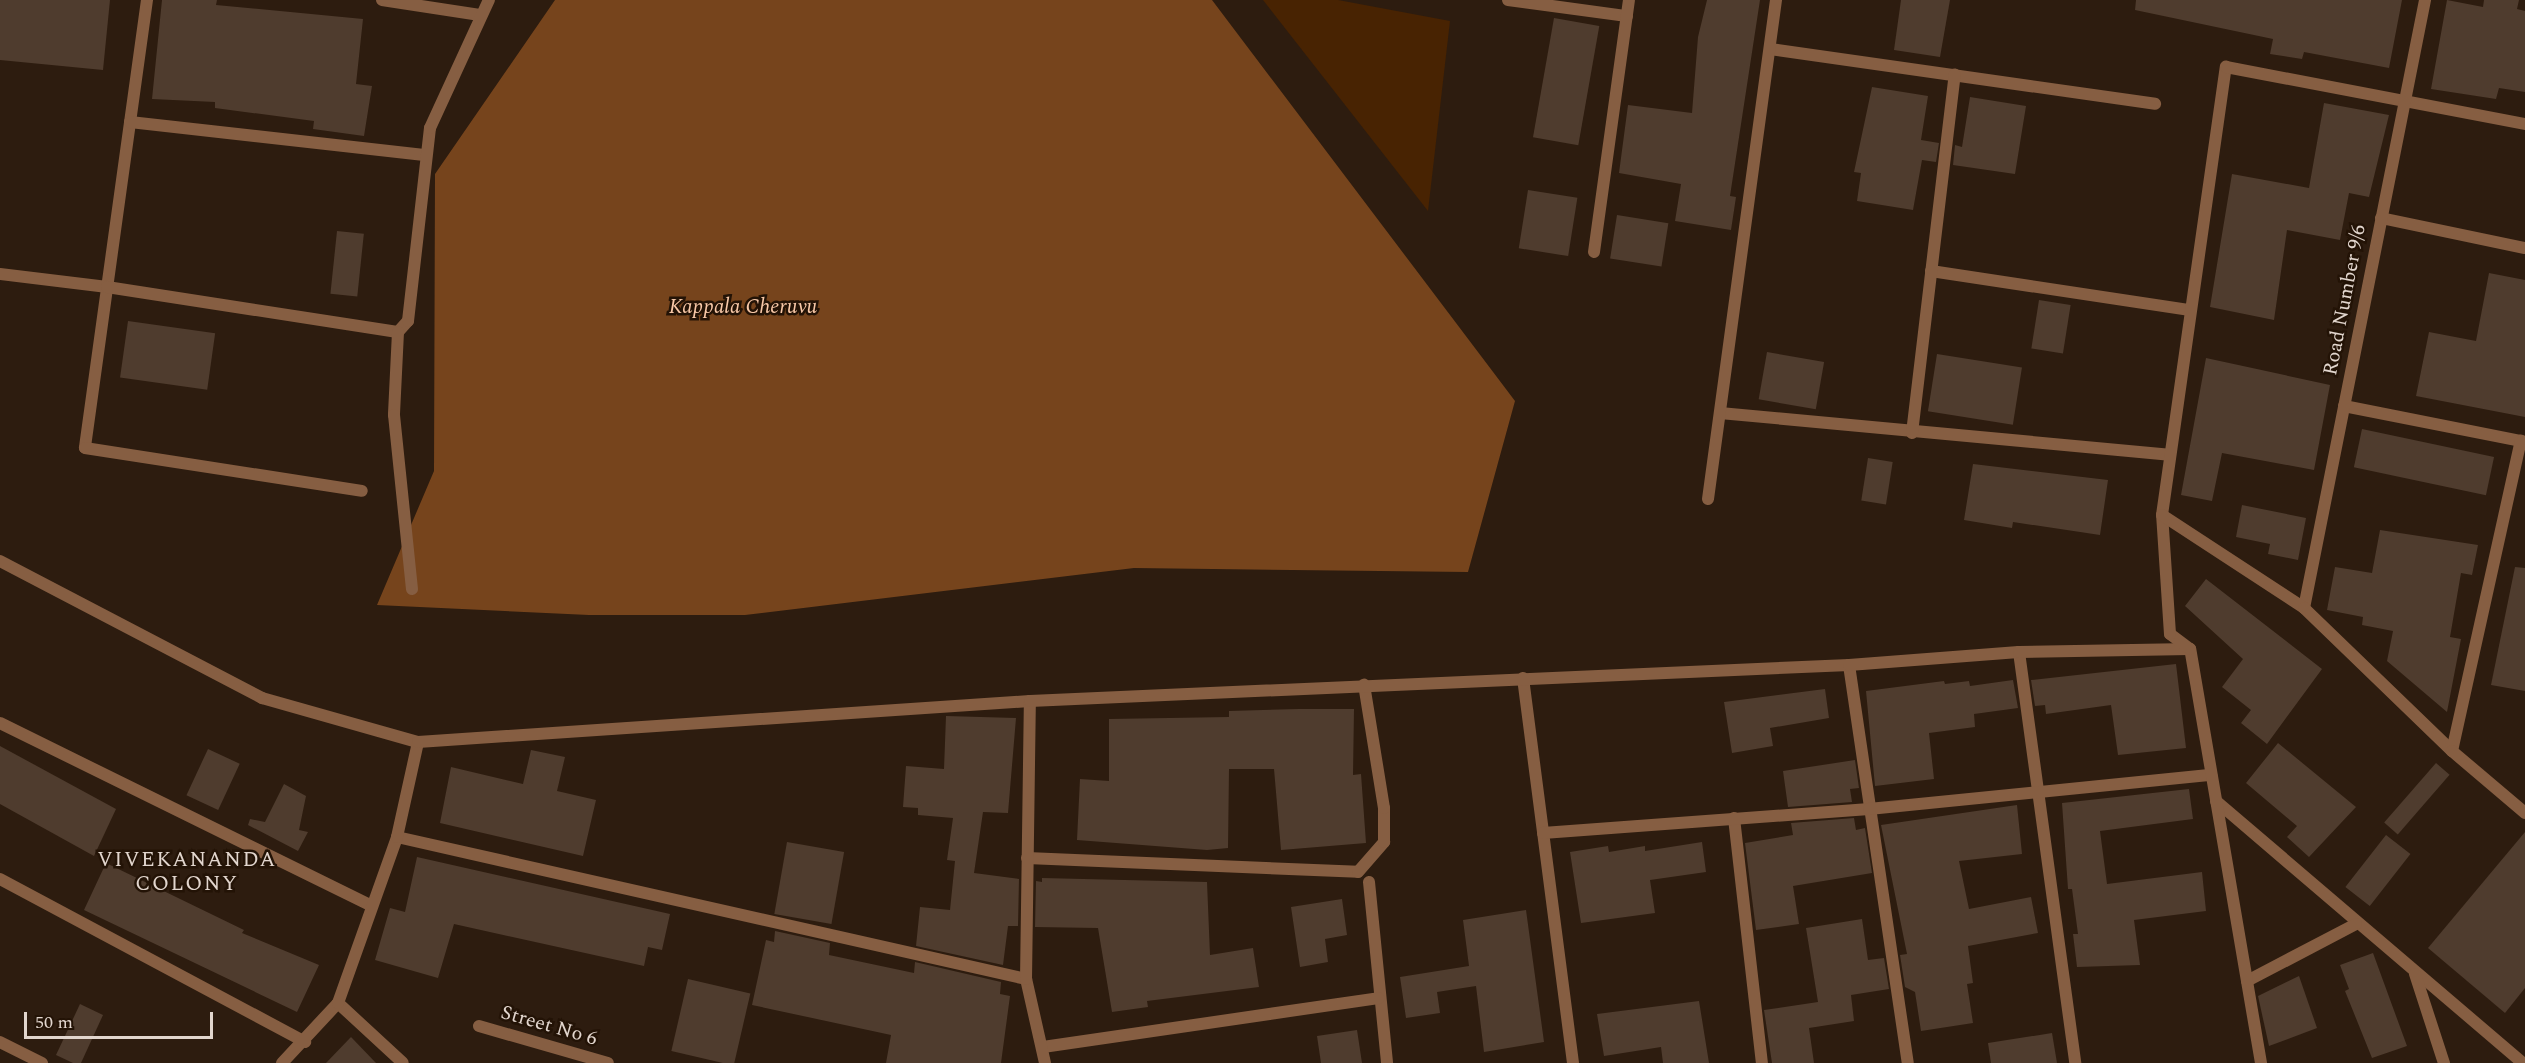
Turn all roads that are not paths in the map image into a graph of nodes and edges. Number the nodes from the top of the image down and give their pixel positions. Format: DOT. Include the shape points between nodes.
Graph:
graph roads {
  1 [pos="147,0"];
  2 [pos="382,0"];
  3 [pos="489,0"];
  4 [pos="1508,0"];
  5 [pos="1629,0"];
  6 [pos="1776,0"];
  7 [pos="2425,0"];
  8 [pos="480,15"];
  9 [pos="1627,16"];
  10 [pos="1770,49"];
  11 [pos="1955,75"];
  12 [pos="2405,100"];
  13 [pos="2155,104"];
  14 [pos="130,122"];
  15 [pos="2525,124"];
  16 [pos="424,155"];
  17 [pos="2381,218"];
  18 [pos="2525,248"];
  19 [pos="1594,252"];
  20 [pos="1931,271"];
  21 [pos="0,274"];
  22 [pos="107,287"];
  23 [pos="2190,310"];
  24 [pos="398,332"];
  25 [pos="2344,405"];
  26 [pos="1720,413"];
  27 [pos="1912,433"];
  28 [pos="2523,442"];
  29 [pos="2169,455"];
  30 [pos="362,491"];
  31 [pos="1708,499"];
  32 [pos="2162,515"];
  33 [pos="0,561"];
  34 [pos="412,589"];
  35 [pos="2304,608"];
  36 [pos="2190,649"];
  37 [pos="2019,652"];
  38 [pos="1849,665"];
  39 [pos="1523,678"];
  40 [pos="1364,685"];
  41 [pos="1030,701"];
  42 [pos="0,723"];
  43 [pos="418,742"];
  44 [pos="2452,751"];
  45 [pos="2211,775"];
  46 [pos="2039,793"];
  47 [pos="2216,801"];
  48 [pos="1869,809"];
  49 [pos="2525,813"];
  50 [pos="1734,818"];
  51 [pos="1543,833"];
  52 [pos="397,837"];
  53 [pos="1027,858"];
  54 [pos="0,879"];
  55 [pos="1370,882"];
  56 [pos="370,904"];
  57 [pos="2356,924"];
  58 [pos="2415,973"];
  59 [pos="1026,979"];
  60 [pos="2247,981"];
  61 [pos="1377,998"];
  62 [pos="338,1003"];
  63 [pos="479,1026"];
  64 [pos="0,1042"];
  65 [pos="305,1042"];
  66 [pos="1043,1047"];
  67 [pos="42,1063"];
  68 [pos="282,1063"];
  69 [pos="403,1063"];
  70 [pos="608,1063"];
  71 [pos="1045,1063"];
  72 [pos="1387,1063"];
  73 [pos="1573,1063"];
  74 [pos="1762,1063"];
  75 [pos="1908,1063"];
  76 [pos="2075,1063"];
  77 [pos="2261,1063"];
  78 [pos="2444,1063"];
  79 [pos="2523,1063"];
  1 -- 14 [label="street"];
  2 -- 8 [label="street"];
  3 -- 8 [label="street"];
  4 -- 9 [label="street"];
  5 -- 9 [label="street"];
  6 -- 10 [label="street"];
  7 -- 12 [label="street, Road Number 9/6"];
  8 -- 16 [label="street" via="442,96"];
  9 -- 19 [label="street"];
  10 -- 11 [label="street"];
  10 -- 26 [label="street"];
  11 -- 13 [label="street"];
  11 -- 20 [label="street"];
  12 -- 15 [label="street"];
  12 -- 17 [label="street, Road Number 9/6"];
  12 -- 23 [label="street" via="2226,67"];
  14 -- 16 [label="street"];
  14 -- 22 [label="street"];
  16 -- 24 [label="street" via="408,321"];
  17 -- 18 [label="street"];
  17 -- 25 [label="street, Road Number 9/6"];
  20 -- 23 [label="street"];
  20 -- 27 [label="street"];
  21 -- 22 [label="street"];
  22 -- 24 [label="street"];
  22 -- 30 [label="street" via="85,448"];
  23 -- 29 [label="street"];
  24 -- 34 [label="street" via="394,415"];
  25 -- 28 [label="street"];
  25 -- 35 [label="street, Road Number 9/6"];
  26 -- 27 [label="street"];
  26 -- 31 [label="street"];
  27 -- 29 [label="street"];
  28 -- 44 [label="street"];
  29 -- 32 [label="street"];
  32 -- 35 [label="street"];
  32 -- 36 [label="street" via="2170,634"];
  33 -- 43 [label="street" via="262,698"];
  35 -- 44 [label="street"];
  36 -- 37 [label="street"];
  36 -- 45 [label="street"];
  37 -- 38 [label="street"];
  37 -- 46 [label="street"];
  38 -- 39 [label="street"];
  38 -- 48 [label="street"];
  39 -- 40 [label="street"];
  39 -- 51 [label="street"];
  40 -- 41 [label="street"];
  40 -- 53 [label="street" via="1384,808 1384,842 1358,872"];
  41 -- 43 [label="street"];
  41 -- 53 [label="street"];
  42 -- 56 [label="street"];
  43 -- 52 [label="street"];
  44 -- 49 [label="street"];
  45 -- 46 [label="street"];
  45 -- 47 [label="street"];
  46 -- 48 [label="street"];
  46 -- 76 [label="street"];
  47 -- 57 [label="street"];
  47 -- 60 [label="street"];
  48 -- 50 [label="street"];
  48 -- 75 [label="street"];
  50 -- 51 [label="street"];
  50 -- 74 [label="street"];
  51 -- 73 [label="street"];
  52 -- 56 [label="street"];
  52 -- 59 [label="street"];
  53 -- 59 [label="street"];
  54 -- 65 [label="street"];
  55 -- 61 [label="street"];
  56 -- 62 [label="street"];
  57 -- 58 [label="street"];
  57 -- 60 [label="street"];
  58 -- 78 [label="street"];
  58 -- 79 [label="street"];
  59 -- 66 [label="street"];
  60 -- 77 [label="street"];
  61 -- 66 [label="street"];
  61 -- 72 [label="street"];
  62 -- 65 [label="street"];
  62 -- 69 [label="street"];
  63 -- 70 [label="street, Street No 6"];
  64 -- 67 [label="street"];
  65 -- 68 [label="street"];
  66 -- 71 [label="street"];
}
